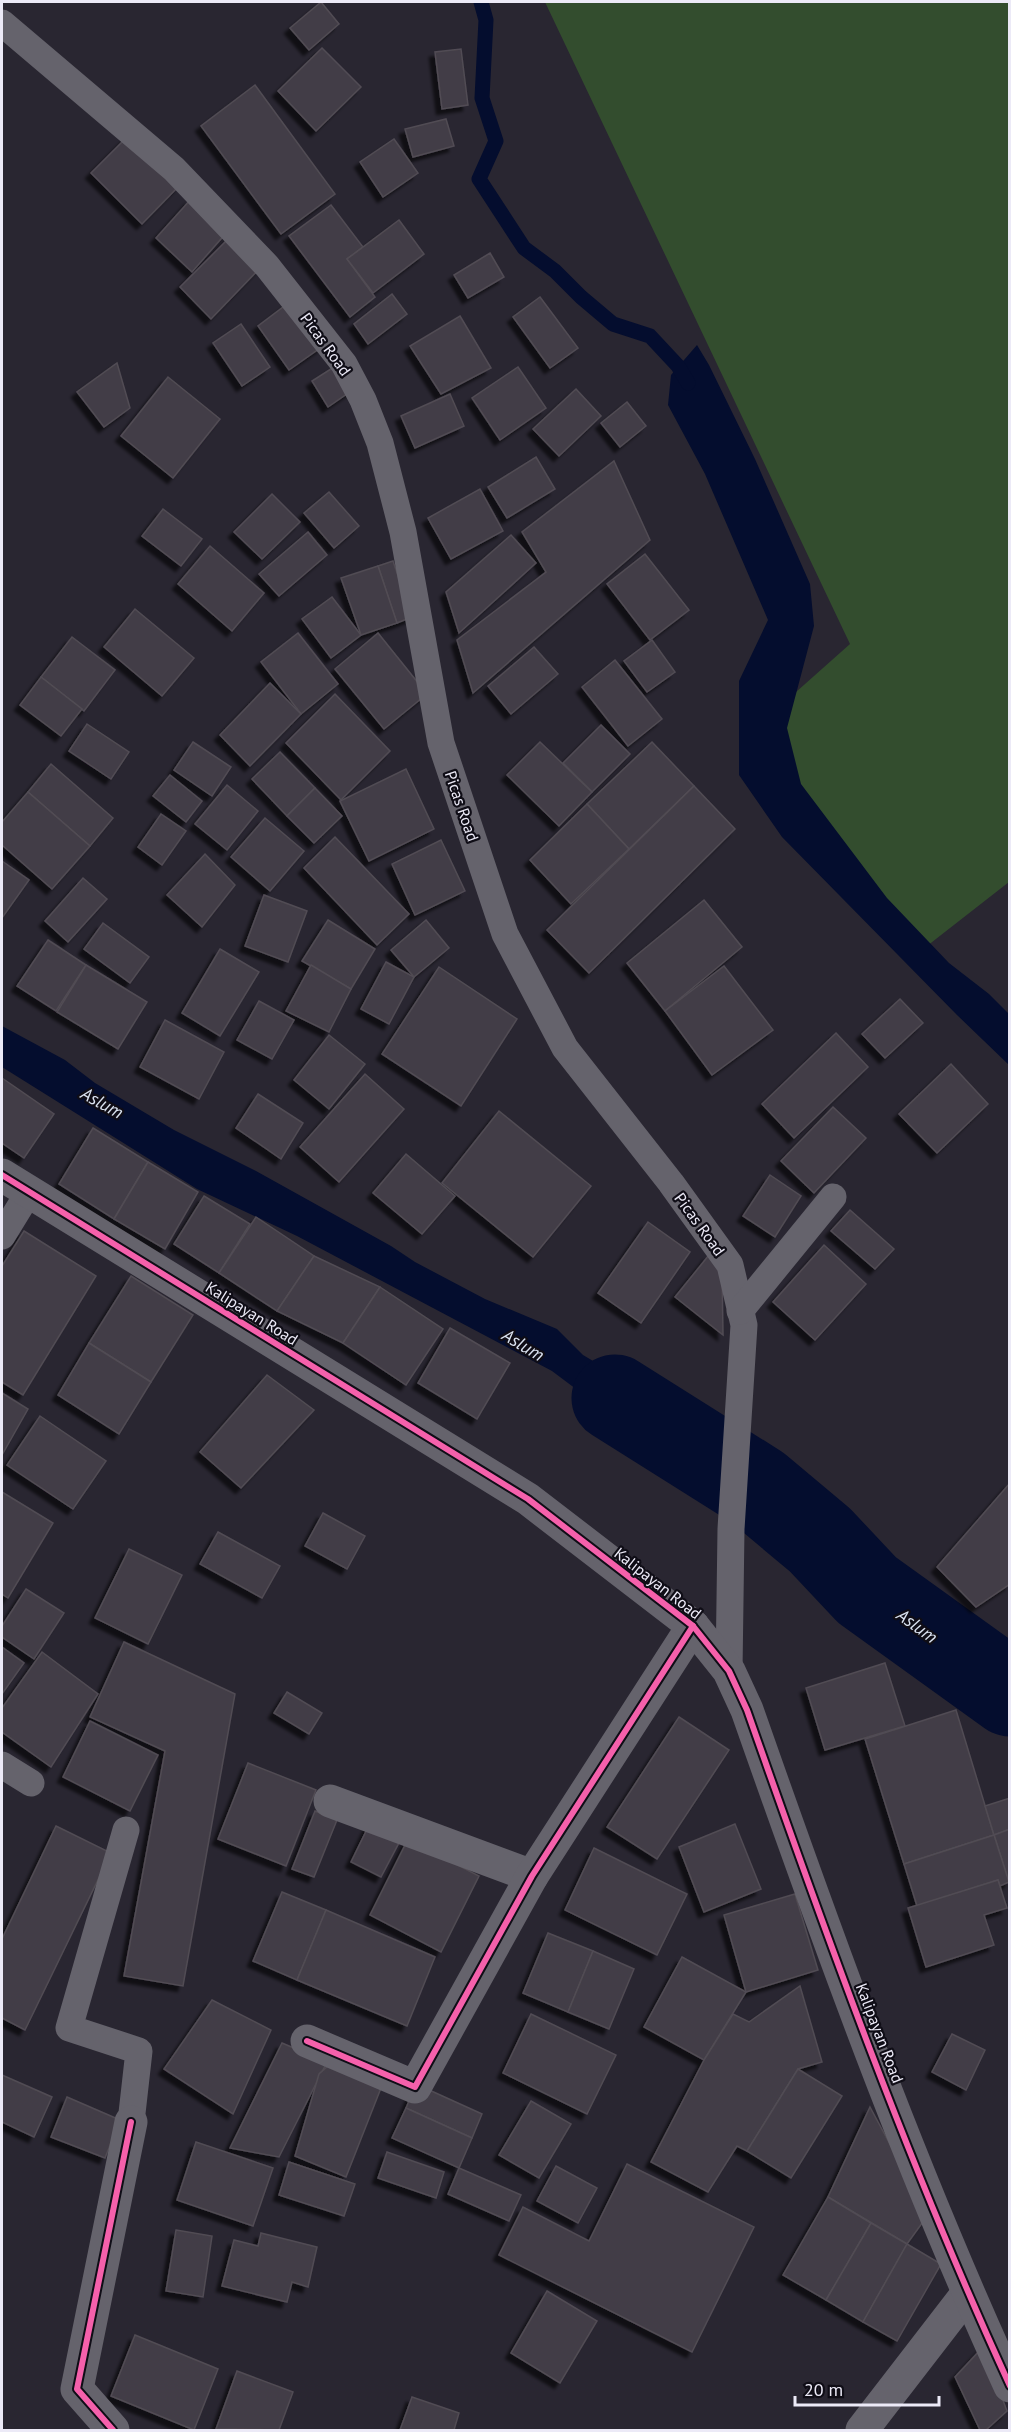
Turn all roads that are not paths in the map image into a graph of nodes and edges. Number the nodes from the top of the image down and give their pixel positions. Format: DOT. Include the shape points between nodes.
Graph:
graph roads {
  1 [pos="2,23"];
  2 [pos="15,1184"];
  3 [pos="833,1197"];
  4 [pos="2,1236"];
  5 [pos="740,1311"];
  6 [pos="693,1626"];
  7 [pos="729,1671"];
  8 [pos="2,1765"];
  9 [pos="31,1783"];
  10 [pos="330,1801"];
  11 [pos="126,1830"];
  12 [pos="532,1876"];
  13 [pos="307,2041"];
  14 [pos="131,2122"];
  15 [pos="967,2294"];
  16 [pos="1010,2386"];
  17 [pos="113,2430"];
  18 [pos="862,2430"];
  1 -- 5 [label="lane, Picas Road" via="174,169 267,266 344,364 380,443 403,532 441,743 505,934 565,1048 730,1264"];
  2 -- 4 [label="lane"];
  2 -- 6 [label="street, Kalipayan Road" via="528,1499"];
  3 -- 5 [label="lane"];
  5 -- 7 [label="lane, Picas Road" via="744,1325 731,1529"];
  6 -- 7 [label="street, Kalipayan Road"];
  6 -- 12 [label="street"];
  7 -- 15 [label="street, Kalipayan Road"];
  8 -- 9 [label="lane"];
  10 -- 12 [label="street"];
  11 -- 14 [label="lane" via="69,2028 139,2051"];
  12 -- 13 [label="street" via="415,2087"];
  14 -- 17 [label="street" via="77,2389"];
  15 -- 16 [label="street, Kalipayan Road"];
  15 -- 18 [label="street"];
}
